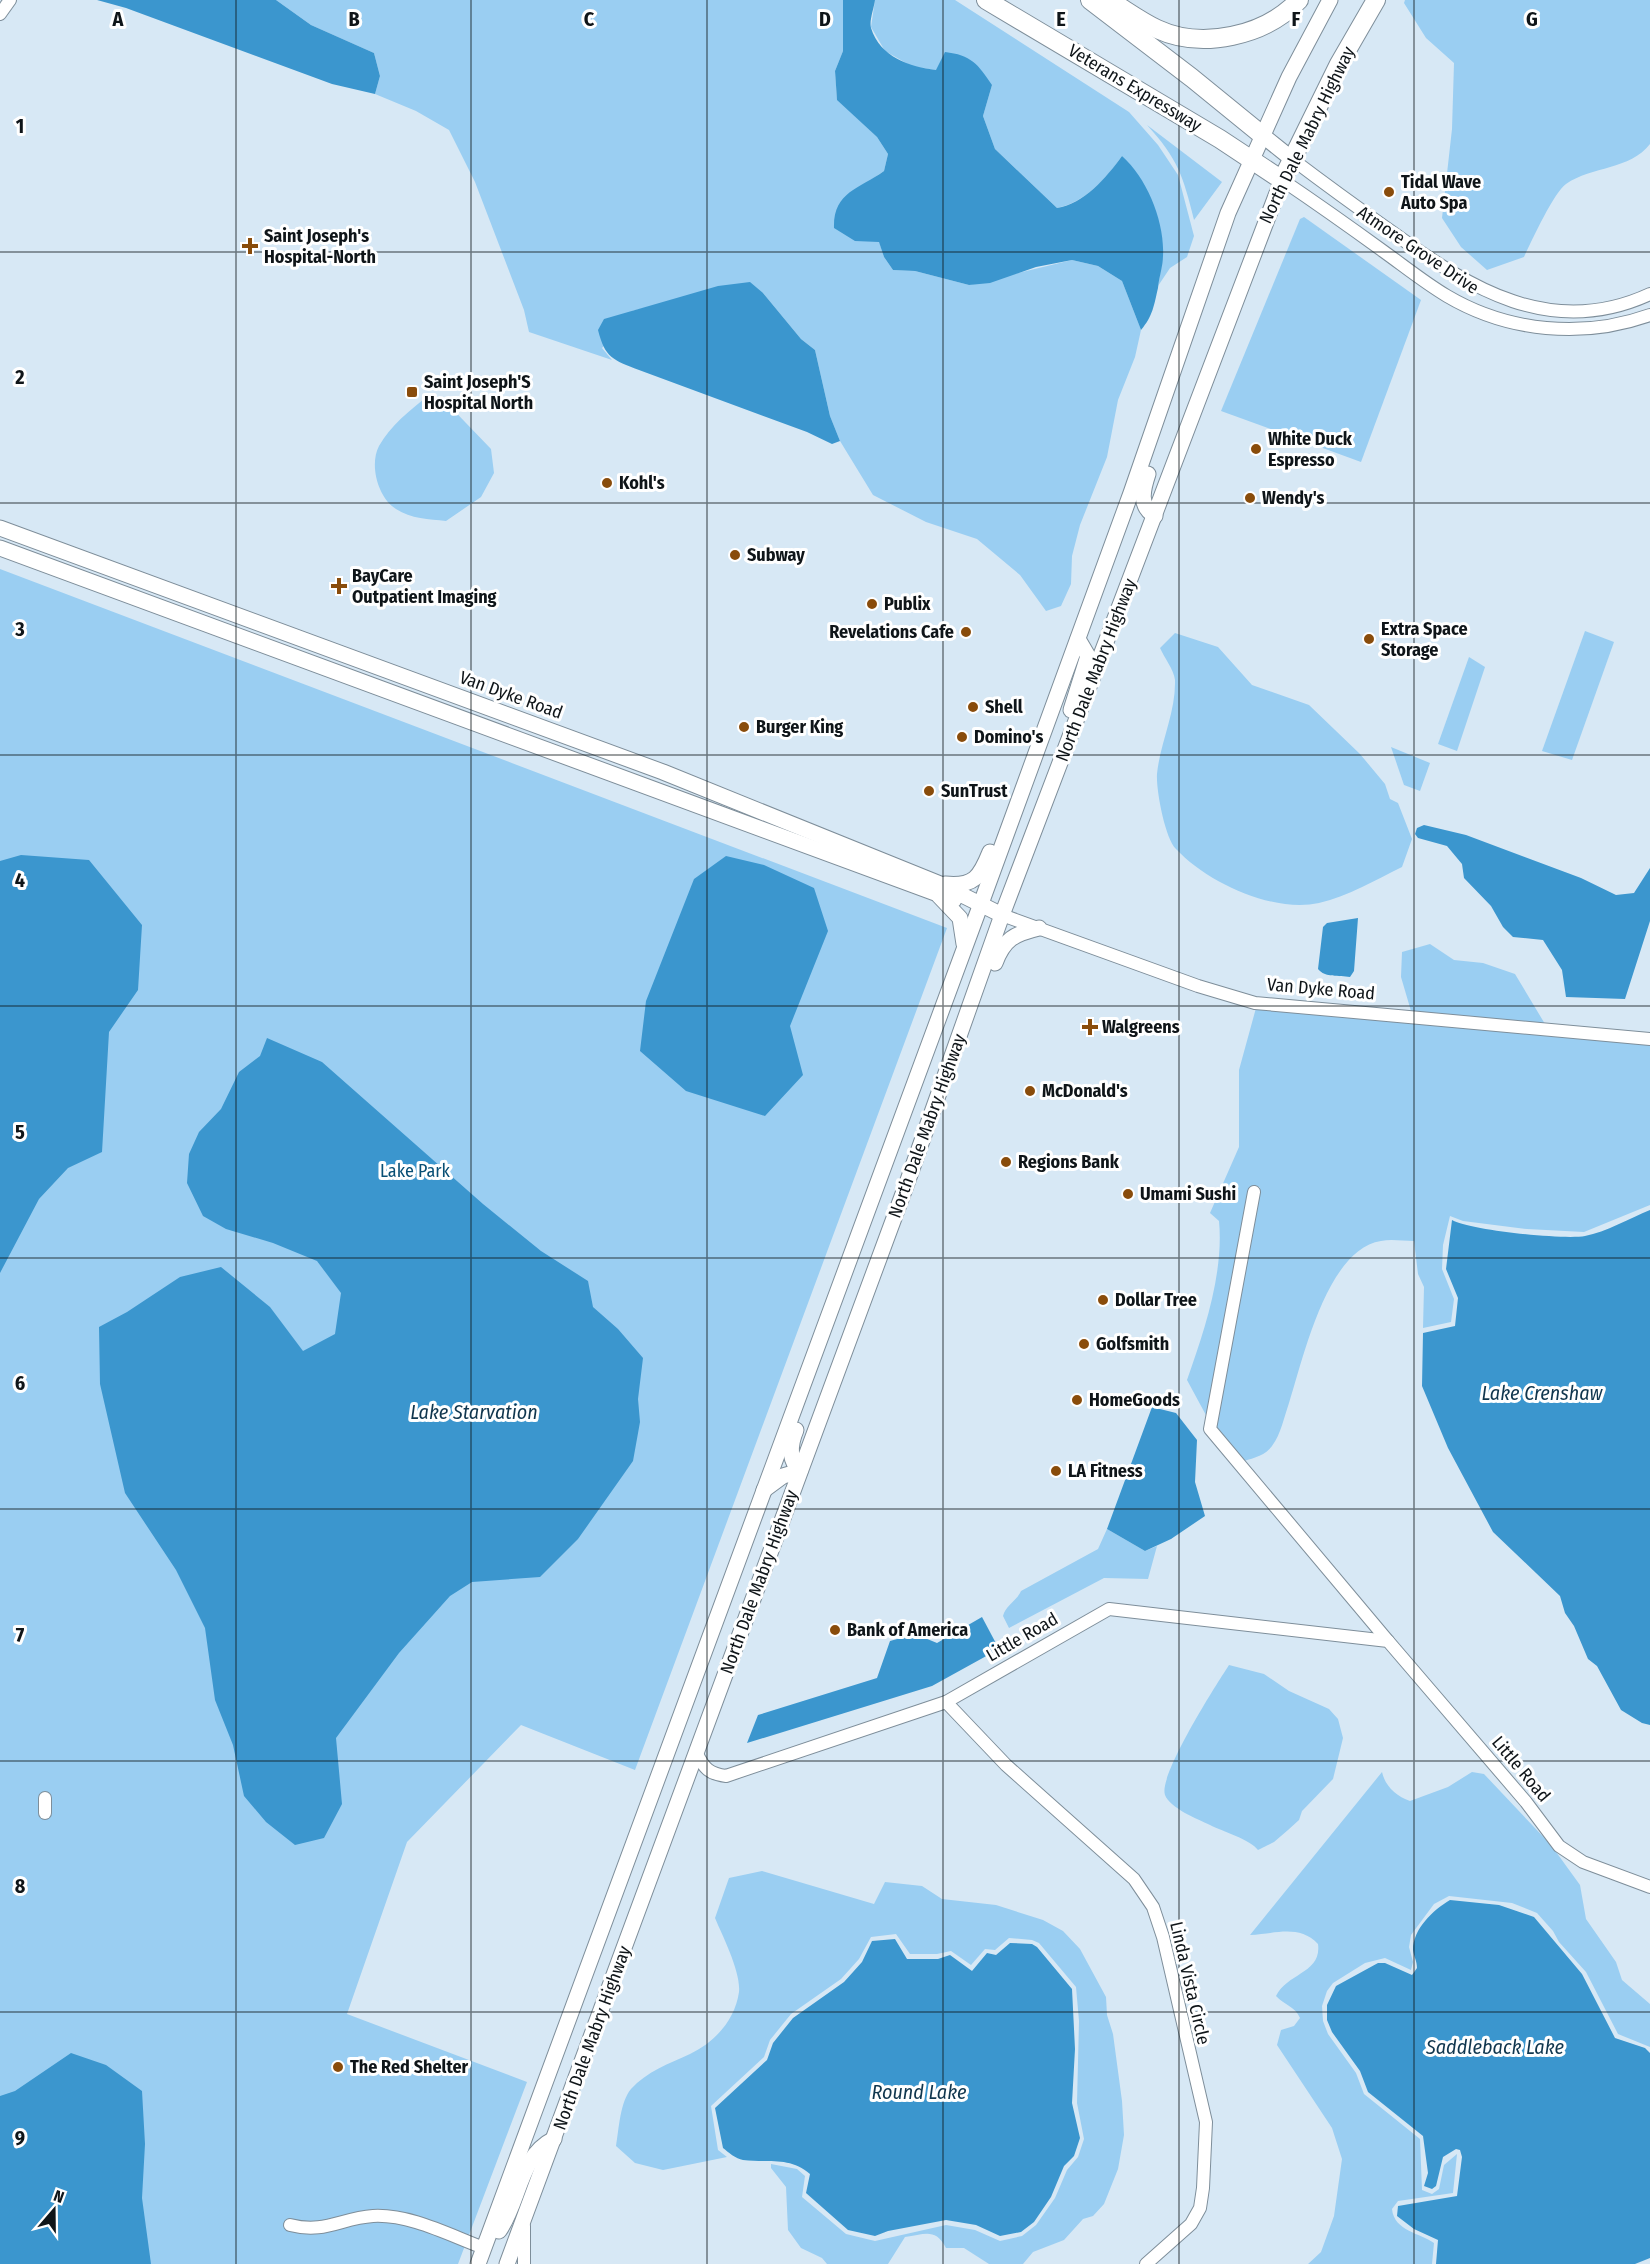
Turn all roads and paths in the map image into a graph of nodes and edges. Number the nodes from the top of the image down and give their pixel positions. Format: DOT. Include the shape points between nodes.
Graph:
graph roads {
  1 [pos="10,0"];
  2 [pos="986,0"];
  3 [pos="1090,0"];
  4 [pos="1109,0"];
  5 [pos="1299,0"];
  6 [pos="1330,0"];
  7 [pos="1376,0"];
  8 [pos="0,14"];
  9 [pos="1262,135"];
  10 [pos="1252,159"];
  11 [pos="1292,159"];
  12 [pos="1282,180"];
  13 [pos="1650,294"];
  14 [pos="1196,308"];
  15 [pos="1650,315"];
  16 [pos="1155,516"];
  17 [pos="0,528"];
  18 [pos="0,539"];
  19 [pos="32,539"];
  20 [pos="0,548"];
  21 [pos="269,627"];
  22 [pos="1078,639"];
  23 [pos="263,645"];
  24 [pos="1060,686"];
  25 [pos="450,714"];
  26 [pos="663,772"];
  27 [pos="1052,788"];
  28 [pos="938,889"];
  29 [pos="980,907"];
  30 [pos="1002,915"];
  31 [pos="1039,928"];
  32 [pos="965,948"];
  33 [pos="1650,1039"];
  34 [pos="1254,1192"];
  35 [pos="835,1298"];
  36 [pos="802,1464"];
  37 [pos="764,1490"];
  38 [pos="1388,1641"];
  39 [pos="946,1702"];
  40 [pos="697,1754"];
  41 [pos="45,1798"];
  42 [pos="45,1813"];
  43 [pos="1650,1887"];
  44 [pos="554,2139"];
  45 [pos="524,2221"];
  46 [pos="291,2225"];
  47 [pos="484,2248"];
  48 [pos="478,2264"];
  49 [pos="487,2264"];
  50 [pos="507,2264"];
  51 [pos="524,2264"];
  52 [pos="1146,2264"];
  1 -- 8 [label="street"];
  2 -- 10 [label="highway, Veterans Expressway"];
  3 -- 9 [label="highway, Veterans Expressway"];
  4 -- 5 [label="highway" via="1158,29 1187,38 1205,38 1228,37 1262,26 1279,18"];
  6 -- 9 [label="main road, North Dale Mabry Highway"];
  7 -- 11 [label="highway, North Dale Mabry Highway"];
  9 -- 10 [label="main road, North Dale Mabry Highway"];
  9 -- 11 [label="main road, Veterans Expressway"];
  10 -- 12 [label="highway, Veterans Expressway"];
  10 -- 14 [label="main road, North Dale Mabry Highway" via="1228,213"];
  11 -- 12 [label="highway, North Dale Mabry Highway"];
  11 -- 13 [label="street, Atmore Grove Drive" via="1429,259 1496,296 1535,307 1579,310 1613,306"];
  12 -- 15 [label="street, Atmore Grove Drive" via="1445,295 1494,317 1554,330 1612,326"];
  12 -- 16 [label="main road, North Dale Mabry Highway"];
  14 -- 16 [label="main road" via="1196,328 1143,491 1146,508"];
  14 -- 22 [label="main road, North Dale Mabry Highway"];
  16 -- 27 [label="main road, North Dale Mabry Highway"];
  17 -- 19 [label="main road, Van Dyke Road"];
  18 -- 19 [label="main road" via="24,543"];
  19 -- 21 [label="main road, Van Dyke Road"];
  20 -- 23 [label="main road, Van Dyke Road"];
  21 -- 23 [label="street"];
  21 -- 26 [label="main road, Van Dyke Road"];
  22 -- 24 [label="main road, North Dale Mabry Highway"];
  22 -- 27 [label="main road" via="1088,656 1052,767"];
  23 -- 25 [label="main road, Van Dyke Road"];
  24 -- 28 [label="main road" via="1028,748 979,876 960,886"];
  24 -- 29 [label="main road, North Dale Mabry Highway"];
  25 -- 26 [label="main road" via="525,733 647,776"];
  25 -- 28 [label="main road, Van Dyke Road"];
  26 -- 28 [label="main road, Van Dyke Road"];
  27 -- 30 [label="main road, North Dale Mabry Highway"];
  28 -- 29 [label="main road, Van Dyke Road"];
  28 -- 32 [label="main road" via="960,918"];
  29 -- 30 [label="main road, Van Dyke Road"];
  29 -- 32 [label="main road, North Dale Mabry Highway"];
  30 -- 31 [label="street, Van Dyke Road"];
  30 -- 36 [label="main road, North Dale Mabry Highway"];
  31 -- 33 [label="street, Van Dyke Road" via="1255,1003"];
  31 -- 36 [label="main road" via="1012,936 999,950 854,1350 819,1438"];
  32 -- 35 [label="main road, North Dale Mabry Highway"];
  34 -- 38 [label="street, Little Road" via="1210,1429"];
  35 -- 36 [label="main road" via="836,1323 792,1440 793,1463"];
  35 -- 37 [label="main road, North Dale Mabry Highway"];
  36 -- 37 [label="main road"];
  36 -- 40 [label="main road, North Dale Mabry Highway"];
  37 -- 47 [label="main road, North Dale Mabry Highway"];
  38 -- 39 [label="street, Little Road" via="1109,1609"];
  38 -- 43 [label="street, Little Road" via="1559,1846 1611,1875"];
  39 -- 40 [label="street, Little Road" via="726,1776 713,1775"];
  39 -- 52 [label="street, Linda Vista Circle" via="1006,1765 1134,1879 1153,1907 1206,2122 1200,2208 1191,2224"];
  40 -- 44 [label="main road, North Dale Mabry Highway"];
  41 -- 42 [label="street"];
  44 -- 45 [label="main road, North Dale Mabry Highway"];
  44 -- 47 [label="main road" via="531,2157 504,2223"];
  45 -- 50 [label="main road, North Dale Mabry Highway"];
  45 -- 51 [label="street"];
  46 -- 47 [label="street" via="309,2230 371,2216 399,2217"];
  47 -- 48 [label="main road, North Dale Mabry Highway"];
  47 -- 49 [label="main road"];
}
